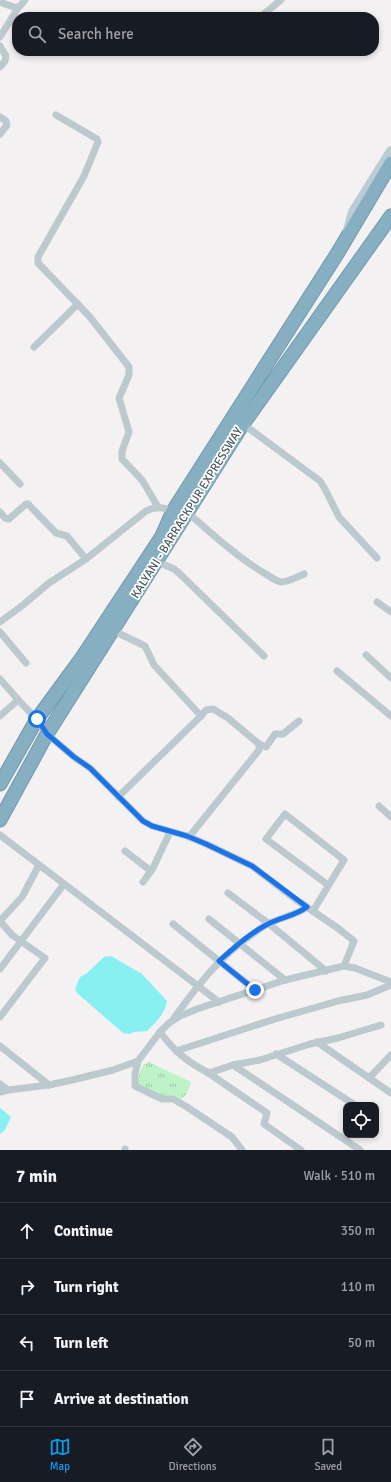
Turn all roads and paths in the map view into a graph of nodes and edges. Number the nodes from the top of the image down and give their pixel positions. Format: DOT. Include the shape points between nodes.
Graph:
graph roads {
  1 [pos="25,0"];
  2 [pos="281,0"];
  3 [pos="0,2"];
  4 [pos="18,8"];
  5 [pos="16,12"];
  6 [pos="266,12"];
  7 [pos="12,18"];
  8 [pos="0,37"];
  9 [pos="0,46"];
  10 [pos="0,67"];
  11 [pos="56,115"];
  12 [pos="0,117"];
  13 [pos="0,134"];
  14 [pos="391,151"];
  15 [pos="391,163"];
  16 [pos="391,216"];
  17 [pos="391,225"];
  18 [pos="346,239"];
  19 [pos="370,247"];
  20 [pos="78,304"];
  21 [pos="34,347"];
  22 [pos="243,424"];
  23 [pos="0,464"];
  24 [pos="20,484"];
  25 [pos="158,507"];
  26 [pos="0,512"];
  27 [pos="181,514"];
  28 [pos="86,558"];
  29 [pos="377,558"];
  30 [pos="156,561"];
  31 [pos="304,574"];
  32 [pos="378,602"];
  33 [pos="391,612"];
  34 [pos="0,622"];
  35 [pos="112,630"];
  36 [pos="0,632"];
  37 [pos="366,655"];
  38 [pos="264,656"];
  39 [pos="26,663"];
  40 [pos="337,671"];
  41 [pos="391,678"];
  42 [pos="0,679"];
  43 [pos="18,700"];
  44 [pos="0,716"];
  45 [pos="201,716"];
  46 [pos="391,716"];
  47 [pos="37,719"];
  48 [pos="299,721"];
  49 [pos="47,734"];
  50 [pos="259,744"];
  51 [pos="0,784"];
  52 [pos="118,797"];
  53 [pos="379,806"];
  54 [pos="391,817"];
  55 [pos="0,820"];
  56 [pos="170,832"];
  57 [pos="0,835"];
  58 [pos="189,837"];
  59 [pos="124,851"];
  60 [pos="39,865"];
  61 [pos="151,871"];
  62 [pos="143,882"];
  63 [pos="64,884"];
  64 [pos="328,885"];
  65 [pos="228,893"];
  66 [pos="310,909"];
  67 [pos="209,919"];
  68 [pos="0,921"];
  69 [pos="268,923"];
  70 [pos="173,924"];
  71 [pos="22,941"];
  72 [pos="239,943"];
  73 [pos="219,961"];
  74 [pos="344,966"];
  75 [pos="0,969"];
  76 [pos="326,971"];
  77 [pos="285,980"];
  78 [pos="391,982"];
  79 [pos="391,985"];
  80 [pos="198,986"];
  81 [pos="255,990"];
  82 [pos="219,1002"];
  83 [pos="0,1017"];
  84 [pos="174,1018"];
  85 [pos="382,1025"];
  86 [pos="160,1032"];
  87 [pos="317,1042"];
  88 [pos="0,1046"];
  89 [pos="176,1051"];
  90 [pos="276,1054"];
  91 [pos="391,1055"];
  92 [pos="138,1061"];
  93 [pos="233,1066"];
  94 [pos="207,1072"];
  95 [pos="369,1078"];
  96 [pos="0,1084"];
  97 [pos="49,1085"];
  98 [pos="8,1090"];
  99 [pos="0,1092"];
  100 [pos="391,1093"];
  101 [pos="350,1102"];
  102 [pos="242,1150"];
  103 [pos="301,1150"];
  104 [pos="360,1150"];
  1 -- 4 [label="street"];
  2 -- 6 [label="street"];
  3 -- 4 [label="street"];
  4 -- 5 [label="street"];
  7 -- 8 [label="street"];
  9 -- 10 [label="street" via="6,56"];
  11 -- 20 [label="street" via="97,138 98,142 84,176 37,260"];
  12 -- 13 [label="street" via="6,122 6,127"];
  14 -- 18 [label="street" via="353,212"];
  15 -- 18 [label="highway"];
  16 -- 19 [label="highway, KALYANI - BARRACKPUR EXPRESSWAY"];
  17 -- 19 [label="street"];
  18 -- 27 [label="highway" via="293,323"];
  19 -- 22 [label="highway, KALYANI - BARRACKPUR EXPRESSWAY"];
  20 -- 21 [label="street"];
  20 -- 25 [label="street" via="129,367 129,375 119,398 129,432 122,451 122,459 142,480"];
  22 -- 27 [label="highway, KALYANI - BARRACKPUR EXPRESSWAY"];
  22 -- 29 [label="street" via="320,481 339,517"];
  23 -- 24 [label="street"];
  25 -- 27 [label="street"];
  25 -- 28 [label="street" via="146,511"];
  26 -- 28 [label="street" via="9,519 28,504 56,533 67,536"];
  27 -- 30 [label="highway, KALYANI - BARRACKPUR EXPRESSWAY"];
  27 -- 31 [label="street" via="245,562 276,580 288,581"];
  27 -- 47 [label="highway" via="158,542 81,659"];
  28 -- 34 [label="street" via="49,583"];
  30 -- 35 [label="highway, KALYANI - BARRACKPUR EXPRESSWAY"];
  30 -- 38 [label="street" via="180,574"];
  32 -- 33 [label="street"];
  35 -- 45 [label="street" via="145,646 154,665"];
  35 -- 49 [label="highway, KALYANI - BARRACKPUR EXPRESSWAY"];
  36 -- 39 [label="street"];
  37 -- 41 [label="street"];
  40 -- 46 [label="street"];
  42 -- 43 [label="street"];
  43 -- 44 [label="street"];
  43 -- 47 [label="street"];
  45 -- 50 [label="street" via="206,710 213,709"];
  45 -- 52 [label="street"];
  47 -- 49 [label="street"];
  47 -- 51 [label="highway"];
  48 -- 50 [label="street" via="283,734 276,734 266,747"];
  49 -- 52 [label="street" via="90,768"];
  49 -- 55 [label="highway, KALYANI - BARRACKPUR EXPRESSWAY"];
  50 -- 58 [label="street" via="259,750"];
  52 -- 56 [label="street" via="143,821"];
  53 -- 54 [label="street"];
  56 -- 58 [label="street"];
  56 -- 61 [label="street"];
  57 -- 60 [label="street"];
  58 -- 66 [label="street" via="252,866"];
  59 -- 61 [label="street"];
  60 -- 63 [label="street"];
  60 -- 68 [label="street" via="22,898"];
  61 -- 62 [label="street"];
  63 -- 71 [label="street"];
  63 -- 80 [label="street"];
  64 -- 64 [label="street" via="344,860 285,814 266,839"];
  64 -- 66 [label="street"];
  65 -- 69 [label="street"];
  66 -- 69 [label="street"];
  66 -- 74 [label="street" via="354,941"];
  67 -- 72 [label="street"];
  68 -- 71 [label="street" via="12,935"];
  69 -- 72 [label="street"];
  69 -- 76 [label="street"];
  70 -- 73 [label="street"];
  71 -- 75 [label="street"];
  71 -- 83 [label="street" via="45,958"];
  72 -- 73 [label="street"];
  72 -- 77 [label="street"];
  73 -- 80 [label="street"];
  73 -- 81 [label="street"];
  74 -- 76 [label="street"];
  74 -- 78 [label="street"];
  76 -- 77 [label="street"];
  77 -- 81 [label="street"];
  79 -- 89 [label="street" via="367,995 275,1019"];
  80 -- 82 [label="street"];
  80 -- 84 [label="street"];
  81 -- 82 [label="street"];
  82 -- 84 [label="street"];
  84 -- 86 [label="street"];
  85 -- 87 [label="street"];
  86 -- 89 [label="street"];
  86 -- 92 [label="street"];
  87 -- 90 [label="street"];
  87 -- 95 [label="street"];
  88 -- 97 [label="street"];
  89 -- 94 [label="street" via="193,1065"];
  90 -- 93 [label="street"];
  90 -- 101 [label="street"];
  91 -- 95 [label="street"];
  92 -- 97 [label="street" via="113,1070"];
  92 -- 102 [label="street" via="134,1074 135,1086 162,1099 173,1099 187,1107 232,1136"];
  93 -- 94 [label="street"];
  93 -- 104 [label="street"];
  94 -- 103 [label="street" via="267,1113 264,1124"];
  95 -- 100 [label="street"];
  96 -- 98 [label="street"];
  97 -- 98 [label="street"];
  98 -- 99 [label="street"];
}
